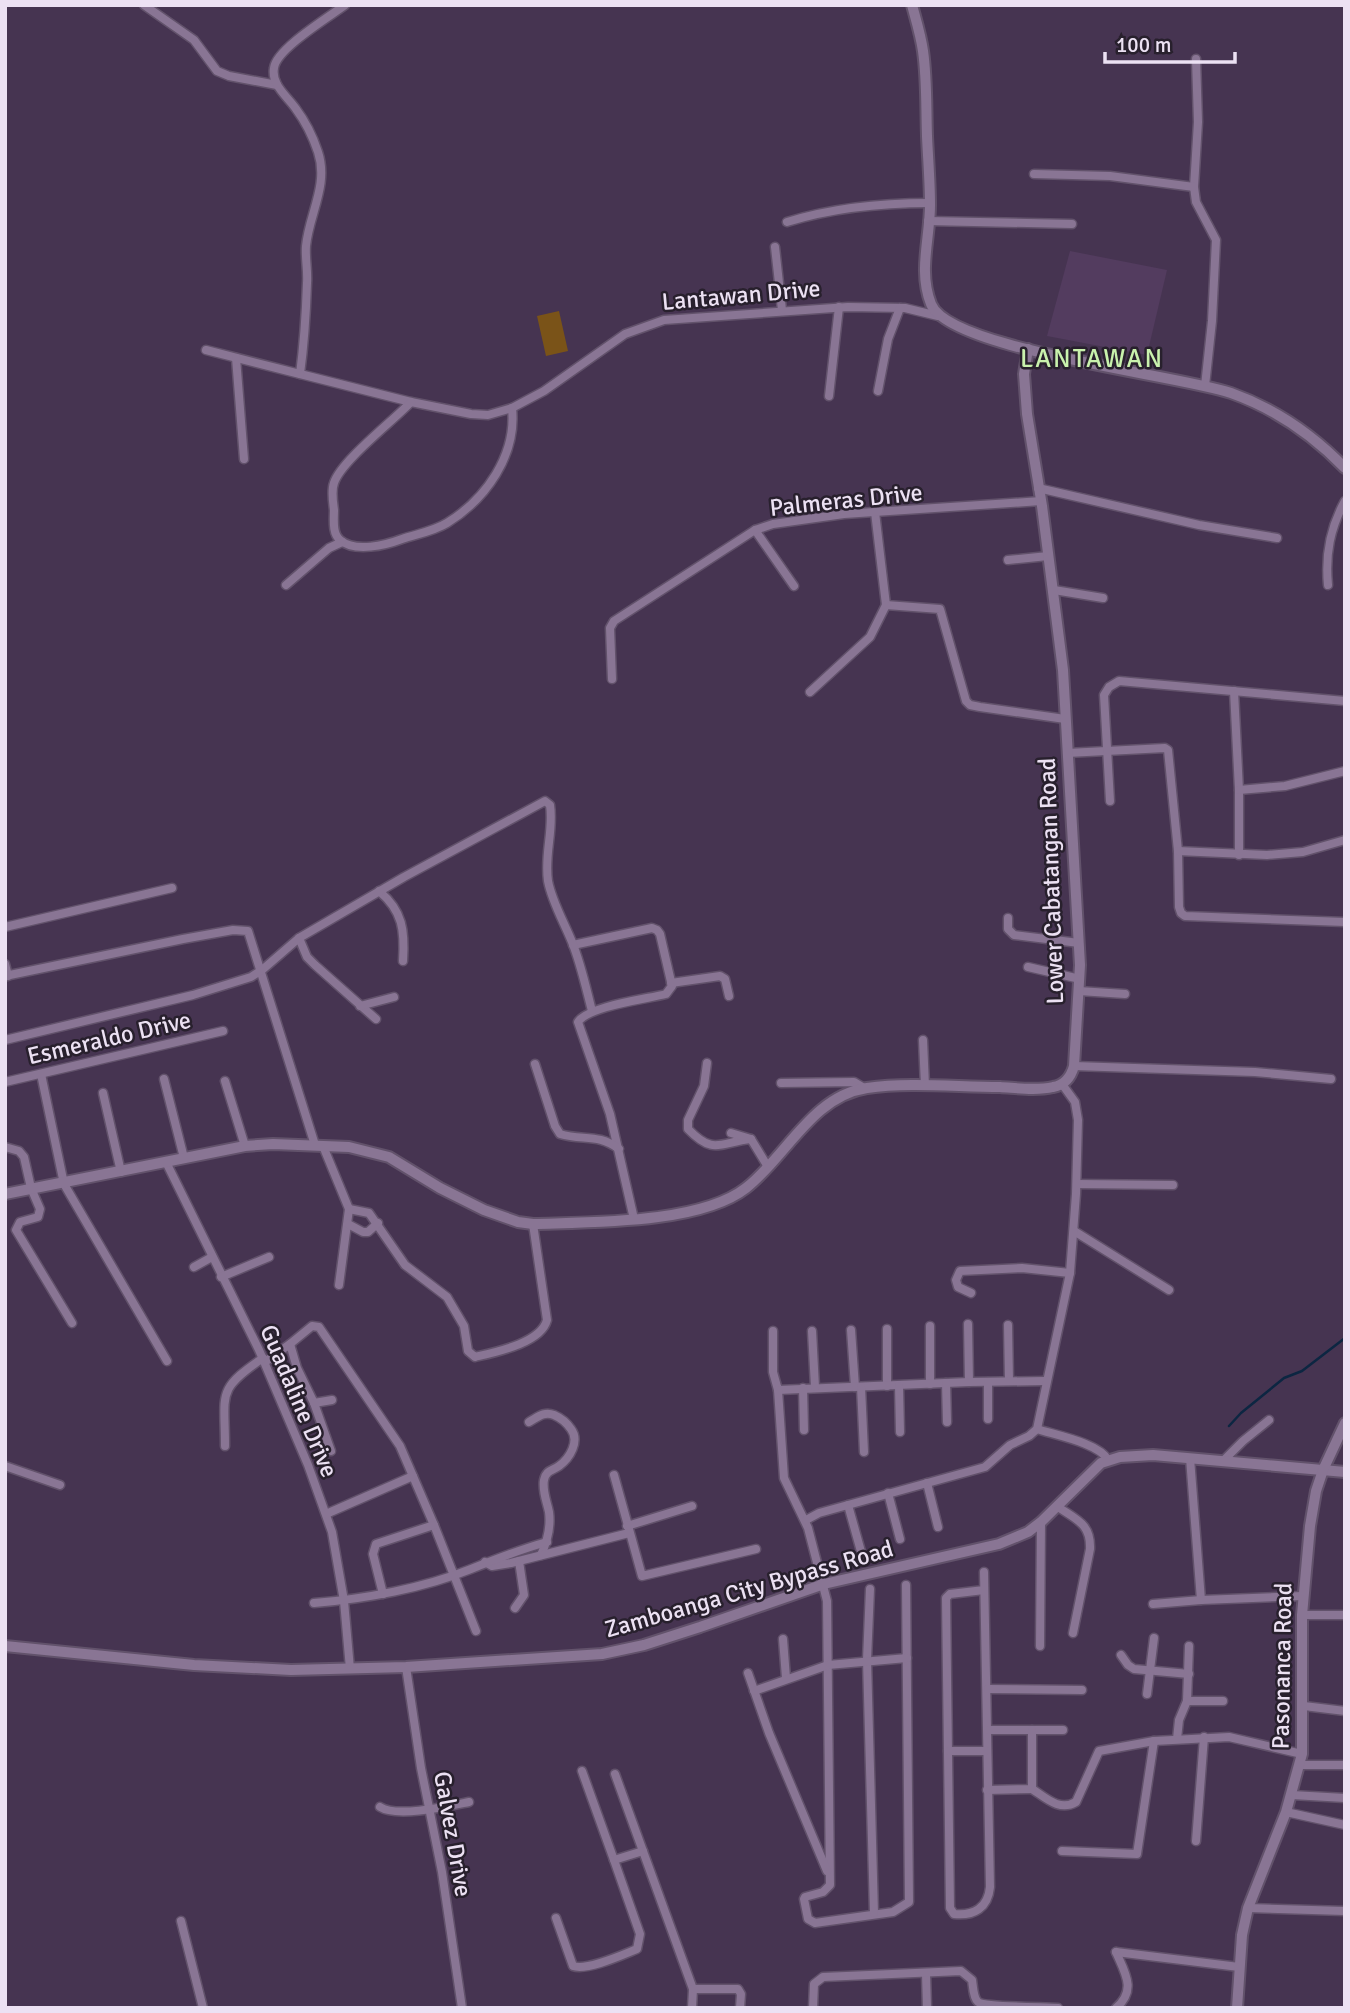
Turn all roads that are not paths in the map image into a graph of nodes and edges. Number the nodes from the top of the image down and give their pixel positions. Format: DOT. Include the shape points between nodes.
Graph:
graph roads {
  1 [pos="144,5"];
  2 [pos="345,5"];
  3 [pos="912,5"];
  4 [pos="1196,58"];
  5 [pos="277,85"];
  6 [pos="1034,174"];
  7 [pos="1194,187"];
  8 [pos="930,203"];
  9 [pos="928,221"];
  10 [pos="787,222"];
  11 [pos="1072,224"];
  12 [pos="775,247"];
  13 [pos="839,307"];
  14 [pos="900,308"];
  15 [pos="782,310"];
  16 [pos="938,316"];
  17 [pos="1028,349"];
  18 [pos="206,350"];
  19 [pos="236,358"];
  20 [pos="300,374"];
  21 [pos="1205,386"];
  22 [pos="878,391"];
  23 [pos="829,396"];
  24 [pos="411,402"];
  25 [pos="512,408"];
  26 [pos="244,459"];
  27 [pos="1345,468"];
  28 [pos="1038,488"];
  29 [pos="1041,501"];
  30 [pos="1345,501"];
  31 [pos="875,512"];
  32 [pos="755,530"];
  33 [pos="1278,538"];
  34 [pos="342,542"];
  35 [pos="1048,556"];
  36 [pos="1008,560"];
  37 [pos="286,585"];
  38 [pos="1328,585"];
  39 [pos="794,586"];
  40 [pos="1054,590"];
  41 [pos="1103,598"];
  42 [pos="886,605"];
  43 [pos="612,678"];
  44 [pos="1234,691"];
  45 [pos="810,692"];
  46 [pos="1345,701"];
  47 [pos="1065,719"];
  48 [pos="1107,751"];
  49 [pos="1067,753"];
  50 [pos="1345,771"];
  51 [pos="1239,790"];
  52 [pos="1110,801"];
  53 [pos="1345,840"];
  54 [pos="1178,851"];
  55 [pos="1239,855"];
  56 [pos="172,888"];
  57 [pos="379,891"];
  58 [pos="1008,918"];
  59 [pos="1345,922"];
  60 [pos="5,927"];
  61 [pos="299,938"];
  62 [pos="1079,943"];
  63 [pos="573,945"];
  64 [pos="403,961"];
  65 [pos="5,964"];
  66 [pos="1028,967"];
  67 [pos="262,971"];
  68 [pos="7,976"];
  69 [pos="1080,979"];
  70 [pos="671,984"];
  71 [pos="1079,991"];
  72 [pos="1125,994"];
  73 [pos="729,996"];
  74 [pos="394,997"];
  75 [pos="360,1006"];
  76 [pos="592,1011"];
  77 [pos="376,1019"];
  78 [pos="223,1031"];
  79 [pos="5,1040"];
  80 [pos="923,1040"];
  81 [pos="707,1063"];
  82 [pos="535,1065"];
  83 [pos="1074,1066"];
  84 [pos="41,1074"];
  85 [pos="163,1079"];
  86 [pos="1331,1079"];
  87 [pos="5,1082"];
  88 [pos="225,1082"];
  89 [pos="781,1083"];
  90 [pos="1062,1084"];
  91 [pos="925,1086"];
  92 [pos="864,1088"];
  93 [pos="103,1093"];
  94 [pos="731,1132"];
  95 [pos="751,1139"];
  96 [pos="245,1146"];
  97 [pos="319,1146"];
  98 [pos="5,1147"];
  99 [pos="619,1149"];
  100 [pos="184,1158"];
  101 [pos="166,1162"];
  102 [pos="768,1167"];
  103 [pos="121,1172"];
  104 [pos="64,1184"];
  105 [pos="1077,1184"];
  106 [pos="1173,1185"];
  107 [pos="31,1188"];
  108 [pos="5,1194"];
  109 [pos="349,1209"];
  110 [pos="634,1219"];
  111 [pos="378,1223"];
  112 [pos="348,1224"];
  113 [pos="533,1224"];
  114 [pos="1074,1231"];
  115 [pos="212,1257"];
  116 [pos="269,1257"];
  117 [pos="194,1267"];
  118 [pos="1070,1273"];
  119 [pos="221,1277"];
  120 [pos="339,1285"];
  121 [pos="1170,1290"];
  122 [pos="971,1293"];
  123 [pos="72,1323"];
  124 [pos="968,1324"];
  125 [pos="1008,1325"];
  126 [pos="930,1326"];
  127 [pos="887,1329"];
  128 [pos="850,1330"];
  129 [pos="773,1331"];
  130 [pos="813,1331"];
  131 [pos="290,1344"];
  132 [pos="264,1360"];
  133 [pos="167,1361"];
  134 [pos="1009,1381"];
  135 [pos="1045,1381"];
  136 [pos="969,1382"];
  137 [pos="988,1382"];
  138 [pos="946,1383"];
  139 [pos="930,1384"];
  140 [pos="887,1386"];
  141 [pos="899,1386"];
  142 [pos="815,1387"];
  143 [pos="858,1387"];
  144 [pos="803,1388"];
  145 [pos="778,1390"];
  146 [pos="332,1400"];
  147 [pos="314,1403"];
  148 [pos="988,1419"];
  149 [pos="1269,1420"];
  150 [pos="529,1422"];
  151 [pos="947,1422"];
  152 [pos="1345,1423"];
  153 [pos="1037,1429"];
  154 [pos="804,1430"];
  155 [pos="901,1432"];
  156 [pos="1342,1437"];
  157 [pos="225,1447"];
  158 [pos="331,1451"];
  159 [pos="864,1452"];
  160 [pos="1190,1458"];
  161 [pos="1108,1460"];
  162 [pos="1224,1460"];
  163 [pos="5,1466"];
  164 [pos="1323,1470"];
  165 [pos="1345,1472"];
  166 [pos="614,1475"];
  167 [pos="413,1476"];
  168 [pos="927,1483"];
  169 [pos="60,1485"];
  170 [pos="888,1493"];
  171 [pos="848,1505"];
  172 [pos="692,1506"];
  173 [pos="1058,1507"];
  174 [pos="326,1514"];
  175 [pos="806,1520"];
  176 [pos="1041,1522"];
  177 [pos="434,1525"];
  178 [pos="938,1527"];
  179 [pos="628,1530"];
  180 [pos="900,1539"];
  181 [pos="547,1542"];
  182 [pos="756,1549"];
  183 [pos="541,1555"];
  184 [pos="862,1555"];
  185 [pos="519,1561"];
  186 [pos="485,1562"];
  187 [pos="984,1572"];
  188 [pos="452,1575"];
  189 [pos="824,1584"];
  190 [pos="906,1585"];
  191 [pos="870,1589"];
  192 [pos="984,1590"];
  193 [pos="383,1594"];
  194 [pos="1303,1596"];
  195 [pos="1201,1600"];
  196 [pos="344,1601"];
  197 [pos="314,1603"];
  198 [pos="1153,1604"];
  199 [pos="515,1608"];
  200 [pos="1302,1615"];
  201 [pos="1345,1615"];
  202 [pos="476,1631"];
  203 [pos="1073,1633"];
  204 [pos="1154,1638"];
  205 [pos="783,1639"];
  206 [pos="5,1646"];
  207 [pos="1040,1646"];
  208 [pos="1189,1646"];
  209 [pos="1121,1655"];
  210 [pos="907,1658"];
  211 [pos="867,1660"];
  212 [pos="828,1665"];
  213 [pos="406,1667"];
  214 [pos="350,1669"];
  215 [pos="1150,1671"];
  216 [pos="748,1673"];
  217 [pos="1189,1674"];
  218 [pos="786,1678"];
  219 [pos="988,1689"];
  220 [pos="1082,1690"];
  221 [pos="754,1691"];
  222 [pos="1147,1694"];
  223 [pos="1187,1701"];
  224 [pos="1223,1701"];
  225 [pos="1304,1706"];
  226 [pos="1345,1712"];
  227 [pos="988,1730"];
  228 [pos="1032,1730"];
  229 [pos="1063,1730"];
  230 [pos="1204,1737"];
  231 [pos="1177,1739"];
  232 [pos="1154,1741"];
  233 [pos="948,1751"];
  234 [pos="987,1751"];
  235 [pos="1301,1759"];
  236 [pos="1345,1765"];
  237 [pos="582,1771"];
  238 [pos="615,1774"];
  239 [pos="1032,1789"];
  240 [pos="987,1790"];
  241 [pos="1292,1795"];
  242 [pos="1345,1798"];
  243 [pos="469,1802"];
  244 [pos="380,1807"];
  245 [pos="429,1809"];
  246 [pos="1286,1812"];
  247 [pos="1345,1825"];
  248 [pos="1196,1842"];
  249 [pos="643,1851"];
  250 [pos="1062,1851"];
  251 [pos="614,1860"];
  252 [pos="829,1875"];
  253 [pos="1248,1908"];
  254 [pos="1345,1912"];
  255 [pos="874,1913"];
  256 [pos="556,1918"];
  257 [pos="181,1921"];
  258 [pos="1239,1967"];
  259 [pos="926,1973"];
  260 [pos="693,1989"];
  261 [pos="203,2008"];
  262 [pos="462,2008"];
  263 [pos="692,2008"];
  264 [pos="740,2008"];
  265 [pos="813,2008"];
  266 [pos="927,2008"];
  267 [pos="1058,2008"];
  268 [pos="1116,2008"];
  269 [pos="1237,2008"];
  1 -- 5 [label="street" via="194,40 217,71"];
  2 -- 5 [label="street" via="277,59 273,69"];
  3 -- 8 [label="street" via="924,52"];
  4 -- 7 [label="street"];
  5 -- 20 [label="street" via="309,132 322,177 306,249"];
  6 -- 7 [label="street" via="1110,176"];
  7 -- 21 [label="street" via="1196,202 1216,240"];
  8 -- 9 [label="street"];
  8 -- 10 [label="street" via="885,204"];
  9 -- 11 [label="street"];
  9 -- 16 [label="street" via="926,286"];
  12 -- 15 [label="street"];
  13 -- 14 [label="street, Lantawan Drive"];
  13 -- 15 [label="street, Lantawan Drive"];
  13 -- 23 [label="street"];
  14 -- 16 [label="street, Lantawan Drive"];
  14 -- 22 [label="street" via="888,339"];
  15 -- 25 [label="street, Lantawan Drive" via="698,316 646,326 625,334"];
  16 -- 17 [label="street, Lantawan Drive"];
  17 -- 21 [label="street, Lantawan Drive"];
  17 -- 28 [label="street, Lower Cabatangan Road" via="1024,389"];
  18 -- 19 [label="street, Lantawan Drive"];
  19 -- 20 [label="street, Lantawan Drive"];
  19 -- 26 [label="street"];
  20 -- 24 [label="street, Lantawan Drive"];
  21 -- 27 [label="street, Lantawan Drive" via="1284,417"];
  24 -- 25 [label="street, Lantawan Drive" via="471,414"];
  24 -- 34 [label="street" via="334,482 335,534"];
  25 -- 34 [label="street" via="510,446 495,478 472,504 446,524 386,545"];
  28 -- 29 [label="street, Lower Cabatangan Road"];
  28 -- 33 [label="street"];
  29 -- 31 [label="street, Palmeras Drive"];
  29 -- 35 [label="street, Lower Cabatangan Road"];
  30 -- 38 [label="street" via="1333,523 1326,564"];
  31 -- 32 [label="street, Palmeras Drive"];
  31 -- 42 [label="street"];
  32 -- 39 [label="street"];
  32 -- 43 [label="street, Palmeras Drive" via="614,621 610,628"];
  34 -- 37 [label="street"];
  35 -- 36 [label="street"];
  35 -- 40 [label="street, Lower Cabatangan Road"];
  40 -- 41 [label="street"];
  40 -- 47 [label="street, Lower Cabatangan Road"];
  42 -- 45 [label="street" via="870,638"];
  42 -- 47 [label="street" via="940,609 970,705"];
  44 -- 46 [label="street"];
  44 -- 48 [label="street" via="1119,681 1104,695"];
  44 -- 51 [label="street"];
  47 -- 49 [label="street, Lower Cabatangan Road"];
  48 -- 49 [label="street"];
  48 -- 52 [label="street"];
  48 -- 54 [label="street" via="1168,750"];
  49 -- 62 [label="street, Lower Cabatangan Road"];
  50 -- 51 [label="street" via="1285,786"];
  51 -- 55 [label="street"];
  53 -- 55 [label="street" via="1303,852"];
  54 -- 55 [label="street"];
  54 -- 59 [label="street" via="1179,907 1185,916"];
  56 -- 60 [label="street"];
  57 -- 61 [label="street"];
  57 -- 63 [label="street" via="545,801 551,813 549,885"];
  57 -- 64 [label="street" via="400,919"];
  58 -- 62 [label="street" via="1008,929 1014,935"];
  61 -- 67 [label="street"];
  61 -- 75 [label="street" via="307,957"];
  62 -- 69 [label="street, Lower Cabatangan Road"];
  63 -- 70 [label="street" via="652,928 660,934"];
  63 -- 76 [label="street"];
  65 -- 68 [label="street"];
  66 -- 69 [label="street"];
  67 -- 68 [label="street" via="250,933 239,930"];
  67 -- 79 [label="street" via="236,984"];
  67 -- 97 [label="street"];
  69 -- 71 [label="street, Lower Cabatangan Road"];
  70 -- 73 [label="street" via="723,977"];
  70 -- 76 [label="street" via="666,994"];
  71 -- 72 [label="street"];
  71 -- 83 [label="street, Lower Cabatangan Road"];
  74 -- 75 [label="street"];
  75 -- 77 [label="street"];
  76 -- 99 [label="street" via="580,1017 578,1026"];
  78 -- 84 [label="street, Esmeraldo Drive"];
  80 -- 91 [label="street"];
  81 -- 95 [label="street" via="688,1129 716,1147"];
  82 -- 99 [label="street" via="560,1134 598,1138"];
  83 -- 86 [label="street"];
  83 -- 90 [label="street, Lower Cabatangan Road"];
  84 -- 87 [label="street, Esmeraldo Drive"];
  84 -- 104 [label="street"];
  85 -- 100 [label="street"];
  88 -- 96 [label="street"];
  89 -- 92 [label="street" via="854,1082"];
  90 -- 91 [label="street" via="1044,1088"];
  90 -- 105 [label="street" via="1077,1108"];
  91 -- 92 [label="street"];
  92 -- 102 [label="street" via="832,1101"];
  93 -- 103 [label="street"];
  94 -- 95 [label="street"];
  95 -- 102 [label="street"];
  96 -- 97 [label="street"];
  96 -- 100 [label="street"];
  97 -- 109 [label="street"];
  97 -- 113 [label="street" via="349,1147 388,1157 484,1210"];
  98 -- 107 [label="street" via="24,1157"];
  99 -- 110 [label="street"];
  100 -- 101 [label="street"];
  101 -- 103 [label="street"];
  101 -- 115 [label="street, Guadaline Drive"];
  102 -- 110 [label="street" via="746,1189 715,1204"];
  103 -- 104 [label="street"];
  104 -- 107 [label="street"];
  104 -- 133 [label="street"];
  105 -- 106 [label="street"];
  105 -- 114 [label="street"];
  107 -- 108 [label="street"];
  107 -- 123 [label="street" via="41,1213 20,1222 16,1230"];
  109 -- 111 [label="street" via="369,1213"];
  109 -- 112 [label="street"];
  110 -- 113 [label="street"];
  111 -- 112 [label="street" via="368,1232"];
  111 -- 113 [label="street" via="405,1265 447,1297 464,1326 468,1351 475,1357 509,1349 545,1326"];
  112 -- 120 [label="street"];
  114 -- 118 [label="street"];
  114 -- 121 [label="street"];
  115 -- 117 [label="street"];
  115 -- 119 [label="street, Guadaline Drive"];
  116 -- 119 [label="street"];
  118 -- 122 [label="street" via="1022,1268 960,1271 958,1287"];
  118 -- 135 [label="street"];
  119 -- 132 [label="street, Guadaline Drive"];
  124 -- 136 [label="street"];
  125 -- 134 [label="street"];
  126 -- 139 [label="street"];
  127 -- 140 [label="street"];
  128 -- 143 [label="street"];
  129 -- 145 [label="street"];
  130 -- 142 [label="street"];
  131 -- 132 [label="street"];
  131 -- 147 [label="street"];
  131 -- 167 [label="street" via="312,1326 321,1328 378,1411"];
  132 -- 157 [label="street" via="233,1381 225,1394"];
  132 -- 174 [label="street, Guadaline Drive"];
  134 -- 135 [label="street"];
  134 -- 137 [label="street"];
  135 -- 153 [label="street"];
  136 -- 137 [label="street"];
  136 -- 138 [label="street"];
  137 -- 148 [label="street"];
  138 -- 139 [label="street"];
  138 -- 151 [label="street"];
  139 -- 141 [label="street"];
  140 -- 141 [label="street"];
  140 -- 143 [label="street"];
  141 -- 155 [label="street"];
  142 -- 143 [label="street"];
  142 -- 144 [label="street"];
  143 -- 159 [label="street"];
  144 -- 145 [label="street"];
  144 -- 154 [label="street"];
  145 -- 175 [label="street" via="784,1478"];
  146 -- 147 [label="street"];
  147 -- 158 [label="street"];
  149 -- 162 [label="street"];
  150 -- 181 [label="street" via="544,1413 552,1414 575,1436 571,1451 544,1480 550,1516"];
  152 -- 156 [label="street, Pasonanca Road"];
  153 -- 161 [label="street" via="1094,1447"];
  153 -- 168 [label="street" via="985,1467"];
  156 -- 164 [label="street, Pasonanca Road"];
  160 -- 161 [label="street" via="1135,1455"];
  160 -- 162 [label="street"];
  160 -- 195 [label="street"];
  161 -- 173 [label="street, Zamboanga City Bypass Road" via="1094,1468"];
  162 -- 164 [label="street"];
  163 -- 169 [label="street"];
  164 -- 165 [label="street"];
  164 -- 194 [label="street, Pasonanca Road" via="1310,1526"];
  166 -- 179 [label="street"];
  167 -- 174 [label="street"];
  167 -- 177 [label="street"];
  168 -- 170 [label="street"];
  168 -- 178 [label="street"];
  170 -- 171 [label="street"];
  170 -- 180 [label="street"];
  171 -- 175 [label="street"];
  171 -- 184 [label="street"];
  172 -- 179 [label="street"];
  173 -- 176 [label="street, Zamboanga City Bypass Road"];
  173 -- 203 [label="street" via="1087,1528 1090,1538"];
  174 -- 196 [label="street, Guadaline Drive"];
  175 -- 189 [label="street"];
  176 -- 189 [label="street, Zamboanga City Bypass Road" via="1013,1539 975,1551"];
  176 -- 207 [label="street"];
  177 -- 188 [label="street"];
  177 -- 193 [label="street" via="376,1544 373,1554"];
  179 -- 182 [label="street" via="642,1576"];
  179 -- 183 [label="street"];
  181 -- 183 [label="street"];
  181 -- 186 [label="street"];
  183 -- 185 [label="street"];
  185 -- 186 [label="street" via="495,1566"];
  185 -- 199 [label="street" via="524,1595"];
  186 -- 188 [label="street"];
  187 -- 192 [label="street"];
  188 -- 193 [label="street"];
  188 -- 202 [label="street"];
  189 -- 212 [label="street"];
  189 -- 213 [label="street, Zamboanga City Bypass Road" via="644,1645 602,1654"];
  190 -- 210 [label="street"];
  191 -- 211 [label="street"];
  192 -- 219 [label="street"];
  192 -- 233 [label="street" via="946,1598"];
  193 -- 196 [label="street"];
  194 -- 195 [label="street"];
  194 -- 200 [label="street, Pasonanca Road"];
  195 -- 198 [label="street"];
  196 -- 197 [label="street"];
  196 -- 214 [label="street, Guadaline Drive"];
  200 -- 201 [label="street"];
  200 -- 225 [label="street, Pasonanca Road"];
  204 -- 215 [label="street"];
  205 -- 218 [label="street"];
  206 -- 214 [label="street, Zamboanga City Bypass Road" via="220,1667"];
  208 -- 217 [label="street"];
  209 -- 215 [label="street" via="1131,1668"];
  210 -- 211 [label="street"];
  210 -- 255 [label="street" via="909,1902 893,1912"];
  211 -- 212 [label="street"];
  211 -- 255 [label="street"];
  212 -- 218 [label="street"];
  212 -- 252 [label="street"];
  213 -- 214 [label="street, Zamboanga City Bypass Road"];
  213 -- 245 [label="street, Galvez Drive"];
  215 -- 217 [label="street"];
  215 -- 222 [label="street"];
  216 -- 221 [label="street"];
  217 -- 223 [label="street"];
  218 -- 221 [label="street"];
  219 -- 220 [label="street"];
  219 -- 227 [label="street"];
  221 -- 252 [label="street"];
  223 -- 224 [label="street"];
  223 -- 231 [label="street"];
  225 -- 226 [label="street"];
  225 -- 235 [label="street, Pasonanca Road"];
  227 -- 228 [label="street"];
  227 -- 234 [label="street"];
  228 -- 229 [label="street"];
  228 -- 239 [label="street"];
  230 -- 231 [label="street"];
  230 -- 235 [label="street" via="1240,1739"];
  230 -- 248 [label="street"];
  231 -- 232 [label="street"];
  232 -- 239 [label="street" via="1099,1751 1072,1805 1058,1805"];
  232 -- 250 [label="street" via="1137,1854"];
  233 -- 234 [label="street"];
  233 -- 240 [label="street" via="950,1908 958,1916 978,1912 990,1893"];
  234 -- 240 [label="street"];
  235 -- 236 [label="street"];
  235 -- 241 [label="street, Pasonanca Road"];
  237 -- 251 [label="street"];
  238 -- 249 [label="street"];
  239 -- 240 [label="street"];
  241 -- 242 [label="street"];
  241 -- 246 [label="street, Pasonanca Road"];
  243 -- 245 [label="street"];
  244 -- 245 [label="street" via="391,1811"];
  245 -- 262 [label="street, Galvez Drive"];
  246 -- 247 [label="street"];
  246 -- 253 [label="street, Pasonanca Road"];
  249 -- 251 [label="street"];
  249 -- 260 [label="street"];
  251 -- 256 [label="street" via="640,1934 637,1949 589,1966 573,1966"];
  252 -- 255 [label="street" via="828,1889 804,1899 808,1919 815,1923"];
  253 -- 254 [label="street"];
  253 -- 258 [label="street, Pasonanca Road"];
  257 -- 261 [label="street"];
  258 -- 268 [label="street" via="1116,1952 1129,1982"];
  258 -- 269 [label="street, Pasonanca Road"];
  259 -- 265 [label="street" via="823,1977 814,1984"];
  259 -- 266 [label="street"];
  259 -- 267 [label="street" via="966,1973 976,1999 984,2004"];
  260 -- 263 [label="street"];
  260 -- 264 [label="street" via="738,1989"];
}
